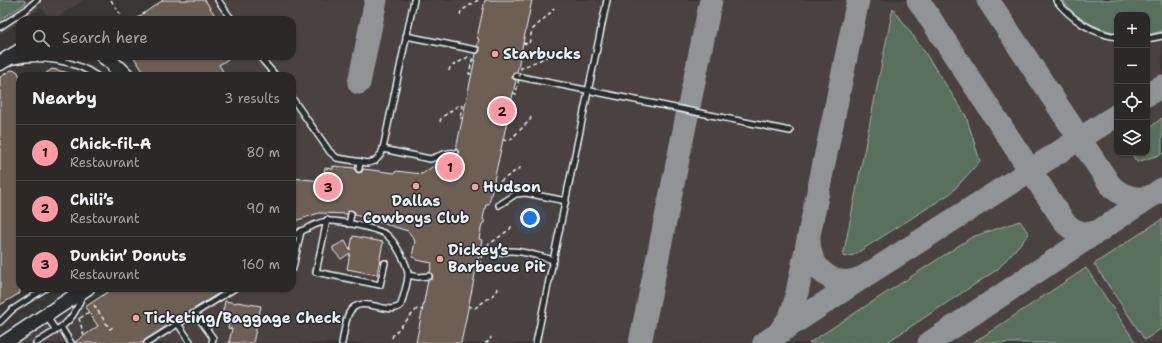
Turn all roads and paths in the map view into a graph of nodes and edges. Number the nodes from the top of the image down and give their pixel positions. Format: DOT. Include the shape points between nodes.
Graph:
graph roads {
  1 [pos="37,0"];
  2 [pos="111,0"];
  3 [pos="218,0"];
  4 [pos="414,0"];
  5 [pos="478,0"];
  6 [pos="607,0"];
  7 [pos="1056,0"];
  8 [pos="554,8"];
  9 [pos="460,15"];
  10 [pos="16,16"];
  11 [pos="16,16"];
  12 [pos="121,16"];
  13 [pos="229,16"];
  14 [pos="0,27"];
  15 [pos="406,36"];
  16 [pos="1114,36"];
  17 [pos="1162,36"];
  18 [pos="1150,38"];
  19 [pos="523,43"];
  20 [pos="476,50"];
  21 [pos="16,53"];
  22 [pos="549,54"];
  23 [pos="17,60"];
  24 [pos="50,60"];
  25 [pos="109,60"];
  26 [pos="262,60"];
  27 [pos="0,63"];
  28 [pos="0,66"];
  29 [pos="449,71"];
  30 [pos="91,72"];
  31 [pos="123,72"];
  32 [pos="272,72"];
  33 [pos="471,74"];
  34 [pos="516,76"];
  35 [pos="589,90"];
  36 [pos="513,93"];
  37 [pos="296,104"];
  38 [pos="531,117"];
  39 [pos="462,118"];
  40 [pos="440,122"];
  41 [pos="790,131"];
  42 [pos="503,140"];
  43 [pos="383,149"];
  44 [pos="455,153"];
  45 [pos="360,162"];
  46 [pos="521,165"];
  47 [pos="359,169"];
  48 [pos="494,183"];
  49 [pos="566,201"];
  50 [pos="499,205"];
  51 [pos="351,214"];
  52 [pos="327,220"];
  53 [pos="349,224"];
  54 [pos="512,225"];
  55 [pos="301,231"];
  56 [pos="296,234"];
  57 [pos="296,254"];
  58 [pos="496,254"];
  59 [pos="554,260"];
  60 [pos="477,262"];
  61 [pos="385,263"];
  62 [pos="408,275"];
  63 [pos="429,276"];
  64 [pos="498,288"];
  65 [pos="40,292"];
  66 [pos="80,292"];
  67 [pos="84,292"];
  68 [pos="229,292"];
  69 [pos="94,305"];
  70 [pos="468,306"];
  71 [pos="422,310"];
  72 [pos="89,312"];
  73 [pos="195,313"];
  74 [pos="46,315"];
  75 [pos="79,318"];
  76 [pos="76,320"];
  77 [pos="0,322"];
  78 [pos="178,324"];
  79 [pos="113,328"];
  80 [pos="58,329"];
  81 [pos="84,336"];
  82 [pos="491,336"];
  83 [pos="392,338"];
  84 [pos="4,343"];
  85 [pos="36,343"];
  86 [pos="71,343"];
  87 [pos="147,343"];
  88 [pos="191,343"];
  89 [pos="212,343"];
  90 [pos="342,343"];
  91 [pos="485,343"];
  92 [pos="536,343"];
  1 -- 10 [label="lane"];
  2 -- 12 [label="path"];
  3 -- 13 [label="lane"];
  4 -- 15 [label="lane"];
  5 -- 9 [label="path" via="461,11"];
  6 -- 35 [label="lane"];
  7 -- 16 [label="lane" via="1078,21 1101,33"];
  8 -- 19 [label="path" via="532,30 529,44"];
  11 -- 14 [label="lane"];
  15 -- 20 [label="lane"];
  15 -- 43 [label="lane"];
  17 -- 18 [label="lane"];
  21 -- 27 [label="main road"];
  22 -- 36 [label="path, bridge" via="521,68 516,94"];
  23 -- 28 [label="lane"];
  24 -- 30 [label="lane" via="82,67"];
  25 -- 31 [label="main road" via="115,64 114,67"];
  26 -- 32 [label="lane"];
  29 -- 33 [label="path" via="450,68 473,56"];
  34 -- 35 [label="lane"];
  35 -- 41 [label="lane"];
  35 -- 49 [label="lane"];
  37 -- 45 [label="lane" via="330,152 337,158"];
  38 -- 42 [label="path" via="509,141"];
  39 -- 40 [label="path" via="462,106 459,105 441,118"];
  43 -- 44 [label="lane" via="430,159 444,153"];
  43 -- 45 [label="lane" via="375,161"];
  45 -- 47 [label="lane"];
  46 -- 48 [label="path"];
  49 -- 50 [label="lane" via="526,192 516,194"];
  49 -- 59 [label="lane"];
  51 -- 53 [label="lane"];
  52 -- 53 [label="lane"];
  52 -- 55 [label="lane"];
  52 -- 61 [label="lane" via="316,272 380,285"];
  53 -- 62 [label="lane" via="386,234 394,242"];
  54 -- 60 [label="path" via="483,249 480,262"];
  55 -- 56 [label="lane"];
  55 -- 57 [label="lane"];
  58 -- 59 [label="lane" via="514,251"];
  59 -- 92 [label="lane"];
  62 -- 63 [label="lane"];
  62 -- 90 [label="lane" via="401,305 390,309 370,304 355,307 350,312"];
  64 -- 70 [label="path" via="497,292 475,308"];
  65 -- 77 [label="lane" via="12,310"];
  66 -- 74 [label="main road"];
  67 -- 80 [label="lane" via="78,308 69,321"];
  68 -- 73 [label="lane"];
  69 -- 79 [label="path" via="110,329"];
  71 -- 83 [label="path" via="417,309"];
  72 -- 75 [label="path"];
  73 -- 78 [label="lane"];
  73 -- 89 [label="lane" via="213,338"];
  74 -- 80 [label="lane"];
  74 -- 84 [label="main road"];
  75 -- 76 [label="path"];
  75 -- 81 [label="path"];
  78 -- 87 [label="lane"];
  78 -- 88 [label="lane"];
  80 -- 85 [label="lane"];
  80 -- 86 [label="lane"];
  82 -- 91 [label="path" via="490,341"];
}
